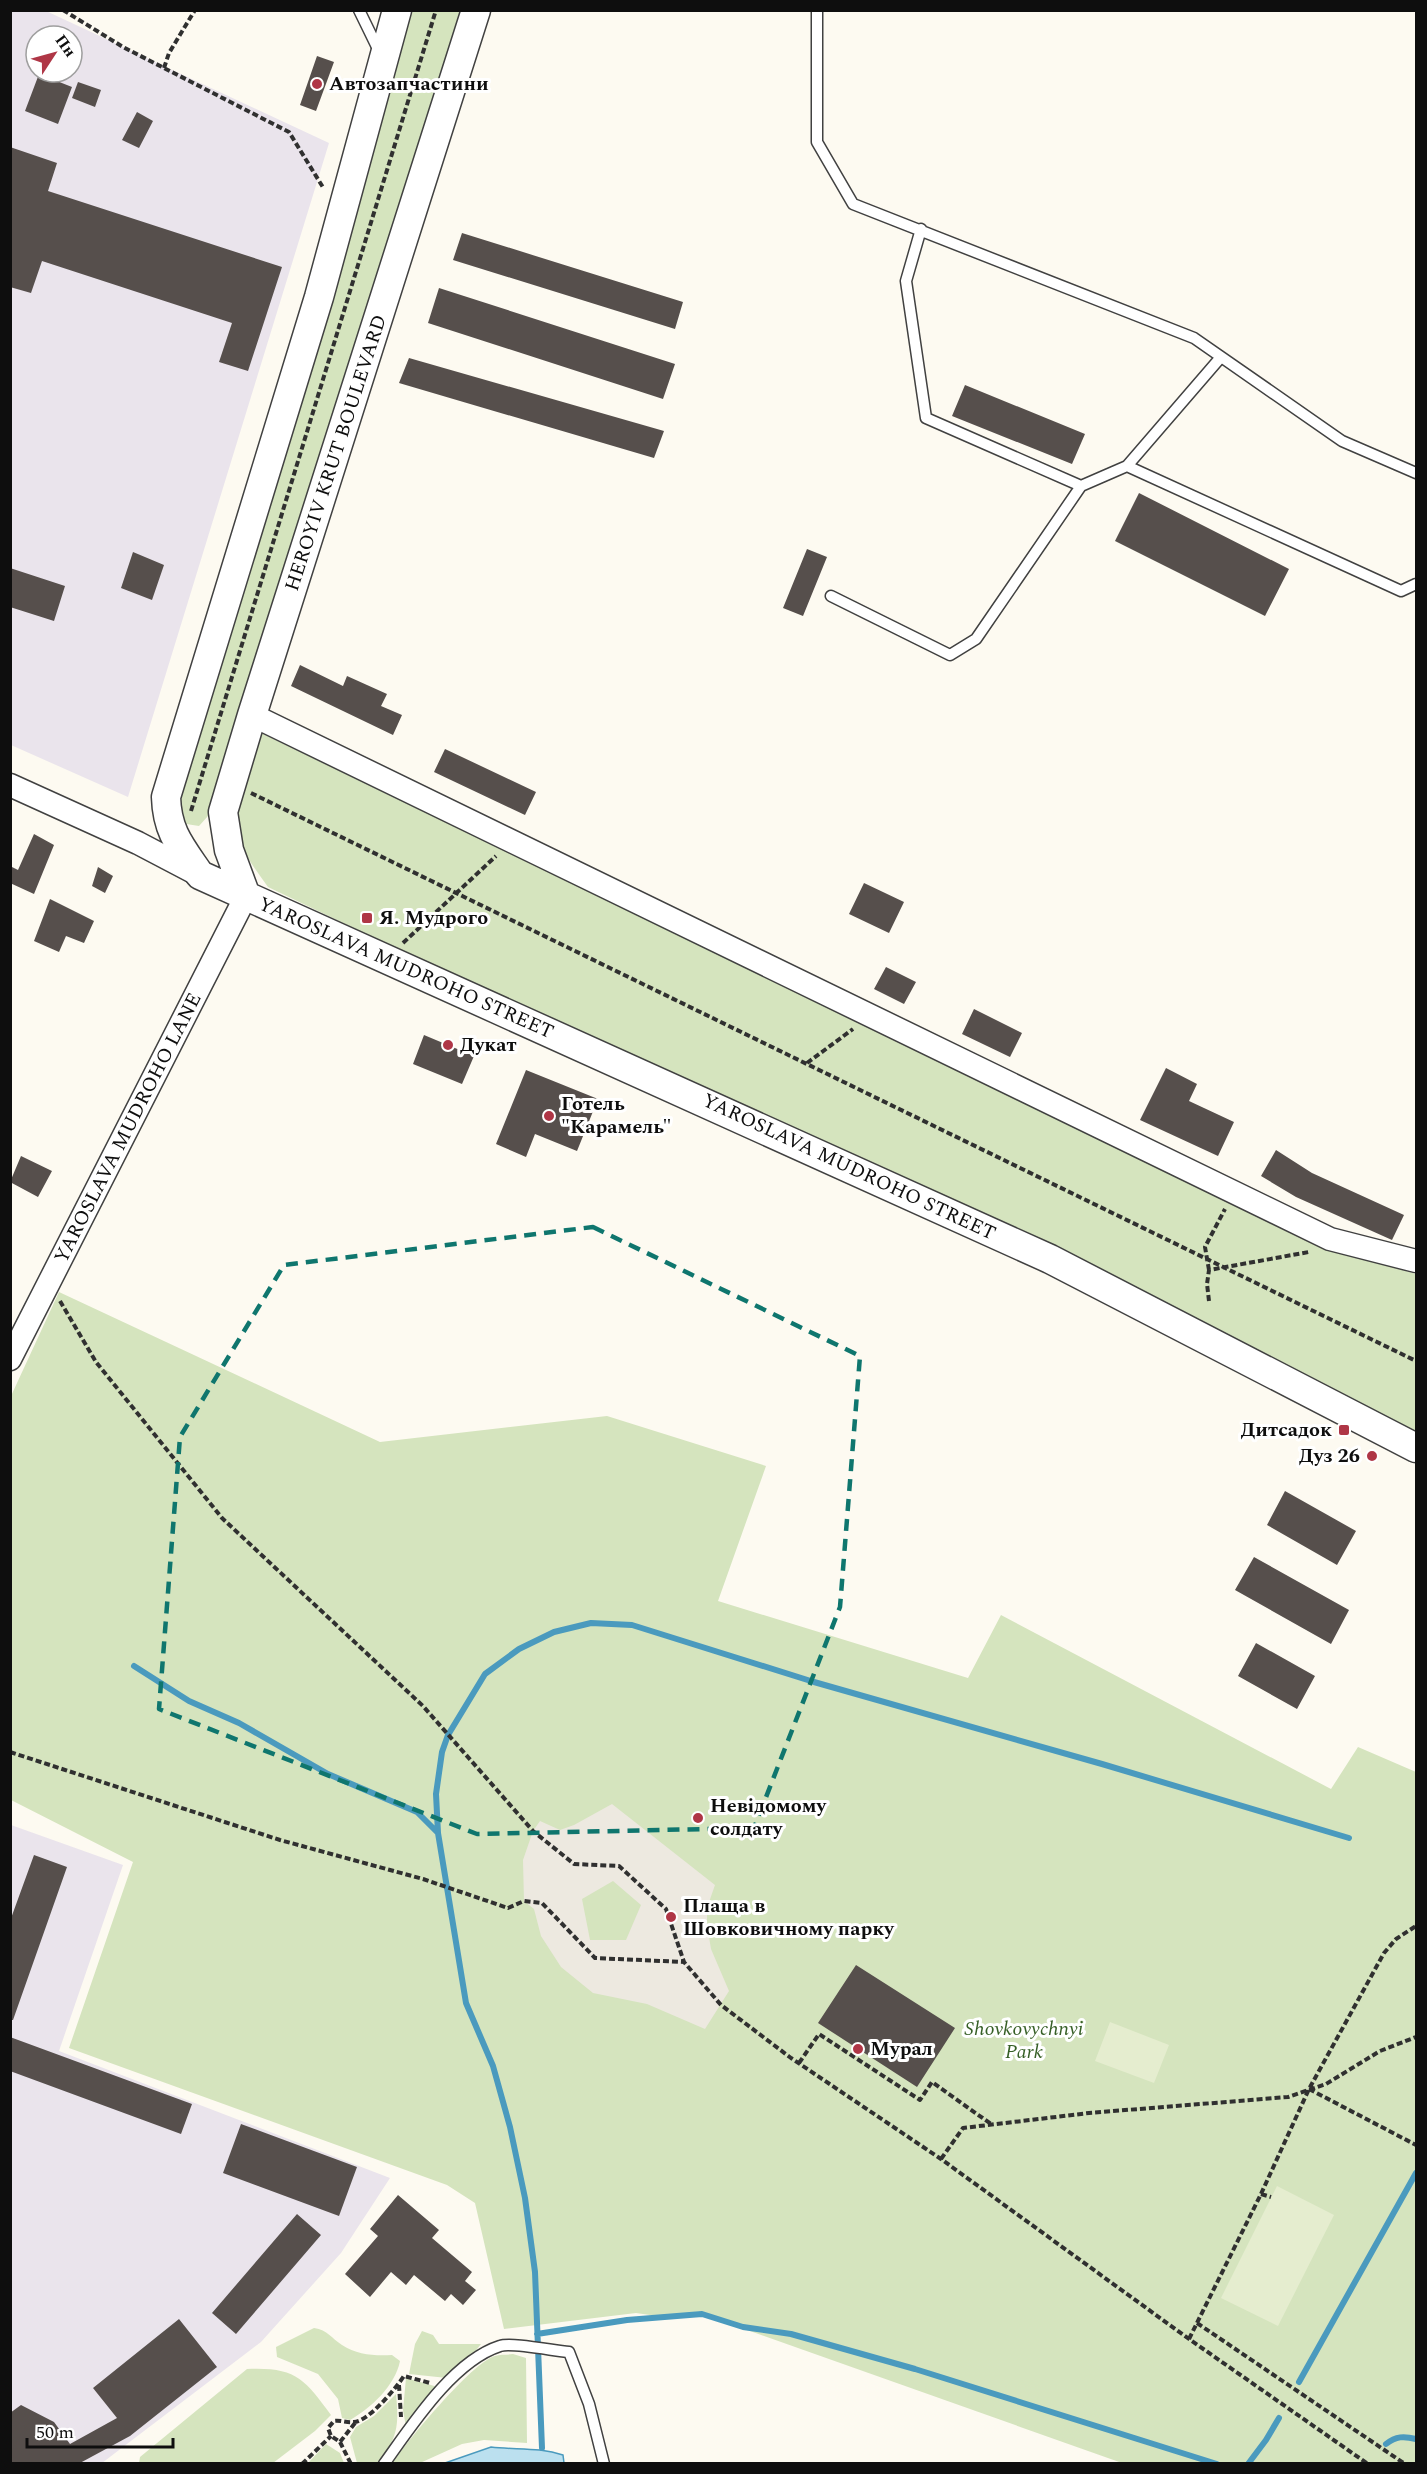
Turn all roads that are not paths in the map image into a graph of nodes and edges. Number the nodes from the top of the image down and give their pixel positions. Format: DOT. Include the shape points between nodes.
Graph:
graph roads {
  1 [pos="359,10"];
  2 [pos="397,10"];
  3 [pos="476,10"];
  4 [pos="817,10"];
  5 [pos="384,59"];
  6 [pos="921,229"];
  7 [pos="1221,357"];
  8 [pos="1127,466"];
  9 [pos="1416,473"];
  10 [pos="1081,486"];
  11 [pos="1416,584"];
  12 [pos="831,596"];
  13 [pos="252,715"];
  14 [pos="10,784"];
  15 [pos="200,875"];
  16 [pos="246,896"];
  17 [pos="1416,1261"];
  18 [pos="10,1359"];
  19 [pos="1416,1448"];
  20 [pos="384,2463"];
  21 [pos="604,2463"];
  1 -- 5 [label="lane"];
  2 -- 5 [label="street"];
  3 -- 13 [label="street, HEROYIV KRUT BOULEVARD"];
  4 -- 6 [label="lane" via="818,142 853,204"];
  5 -- 15 [label="street" via="342,216 166,797 167,818 174,837"];
  6 -- 7 [label="lane" via="1194,338"];
  6 -- 10 [label="lane" via="906,281 926,418"];
  7 -- 8 [label="lane"];
  7 -- 9 [label="lane" via="1342,441"];
  8 -- 10 [label="lane"];
  8 -- 11 [label="lane" via="1401,591"];
  10 -- 12 [label="lane" via="976,639 950,655"];
  13 -- 16 [label="street, HEROYIV KRUT BOULEVARD" via="223,812 229,850"];
  13 -- 17 [label="street" via="1330,1239"];
  14 -- 15 [label="street, YAROSLAVA MUDROHO STREET"];
  15 -- 16 [label="street, YAROSLAVA MUDROHO STREET"];
  16 -- 18 [label="street, YAROSLAVA MUDROHO LANE"];
  16 -- 19 [label="street, YAROSLAVA MUDROHO STREET" via="1050,1259"];
  20 -- 21 [label="lane" via="445,2386 473,2360 502,2345 569,2352 589,2404"];
}
